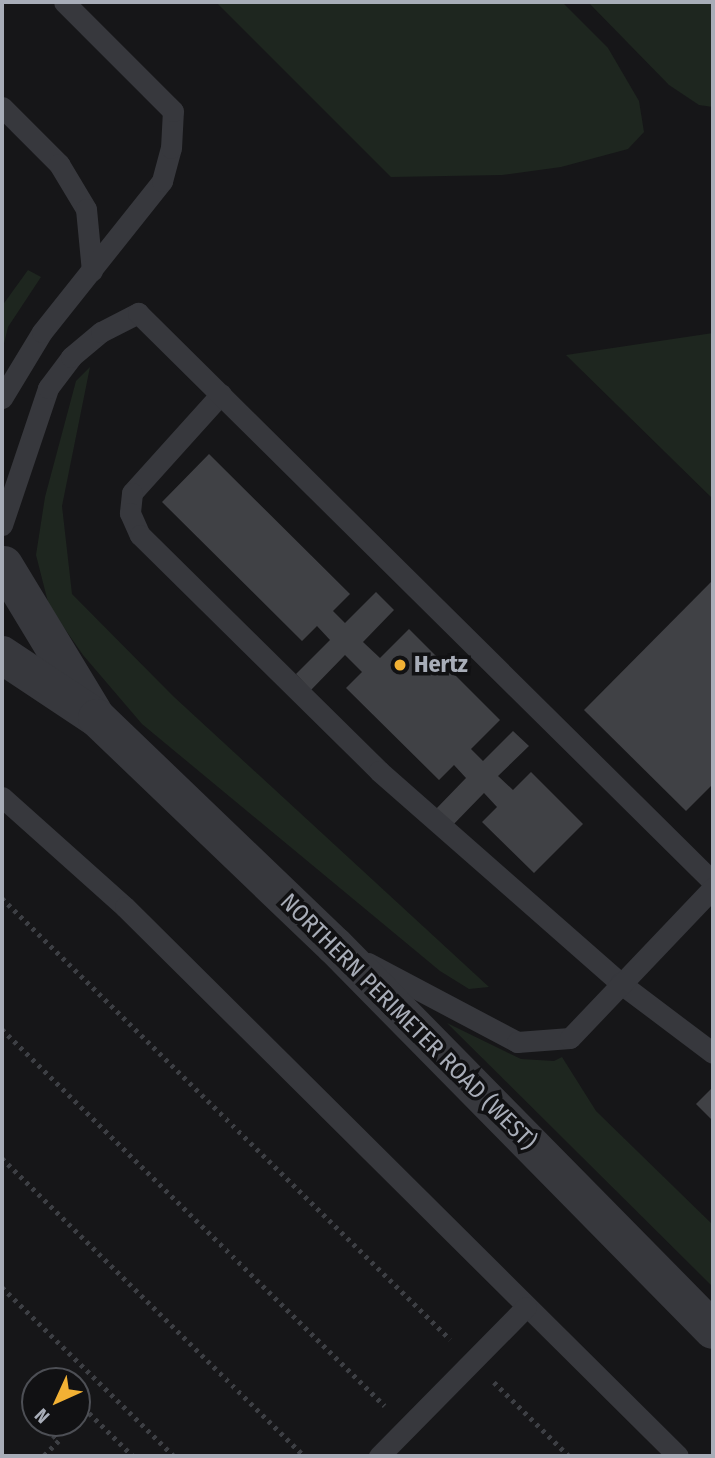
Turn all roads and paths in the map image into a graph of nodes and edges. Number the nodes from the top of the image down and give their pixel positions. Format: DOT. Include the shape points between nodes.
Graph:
graph roads {
  1 [pos="64,2"];
  2 [pos="2,107"];
  3 [pos="92,271"];
  4 [pos="221,394"];
  5 [pos="2,398"];
  6 [pos="2,525"];
  7 [pos="2,557"];
  8 [pos="2,655"];
  9 [pos="97,718"];
  10 [pos="2,797"];
  11 [pos="713,882"];
  12 [pos="713,888"];
  13 [pos="2,898"];
  14 [pos="335,946"];
  15 [pos="620,984"];
  16 [pos="2,1028"];
  17 [pos="713,1053"];
  18 [pos="2,1158"];
  19 [pos="2,1287"];
  20 [pos="526,1307"];
  21 [pos="713,1330"];
  22 [pos="472,1361"];
  23 [pos="91,1415"];
  24 [pos="407,1428"];
  25 [pos="55,1437"];
  26 [pos="44,1456"];
  27 [pos="133,1456"];
  28 [pos="174,1456"];
  29 [pos="304,1456"];
  30 [pos="379,1456"];
  31 [pos="569,1456"];
  32 [pos="678,1456"];
  1 -- 3 [label="lane" via="173,111 171,148 162,181"];
  2 -- 3 [label="lane" via="59,164 86,209"];
  3 -- 5 [label="lane" via="43,331"];
  4 -- 6 [label="lane" via="138,313 102,332 71,357 48,388"];
  4 -- 11 [label="lane"];
  4 -- 15 [label="lane" via="132,494 130,513 140,535 379,771"];
  7 -- 9 [label="street, NORTHERN PERIMETER ROAD (WEST)"];
  8 -- 9 [label="street, NORTHERN PERIMETER ROAD (WEST)"];
  9 -- 14 [label="street, NORTHERN PERIMETER ROAD (WEST)"];
  10 -- 20 [label="lane" via="125,907"];
  12 -- 15 [label="lane"];
  13 -- 22 [label="path"];
  14 -- 15 [label="lane" via="517,1042 570,1038"];
  14 -- 21 [label="street, NORTHERN PERIMETER ROAD (WEST)"];
  15 -- 17 [label="lane"];
  16 -- 24 [label="path"];
  18 -- 29 [label="path"];
  19 -- 28 [label="path"];
  20 -- 22 [label="lane"];
  20 -- 32 [label="lane"];
  22 -- 24 [label="lane"];
  22 -- 31 [label="path"];
  23 -- 27 [label="path"];
  24 -- 30 [label="lane"];
  25 -- 26 [label="path" via="59,1441"];
}
